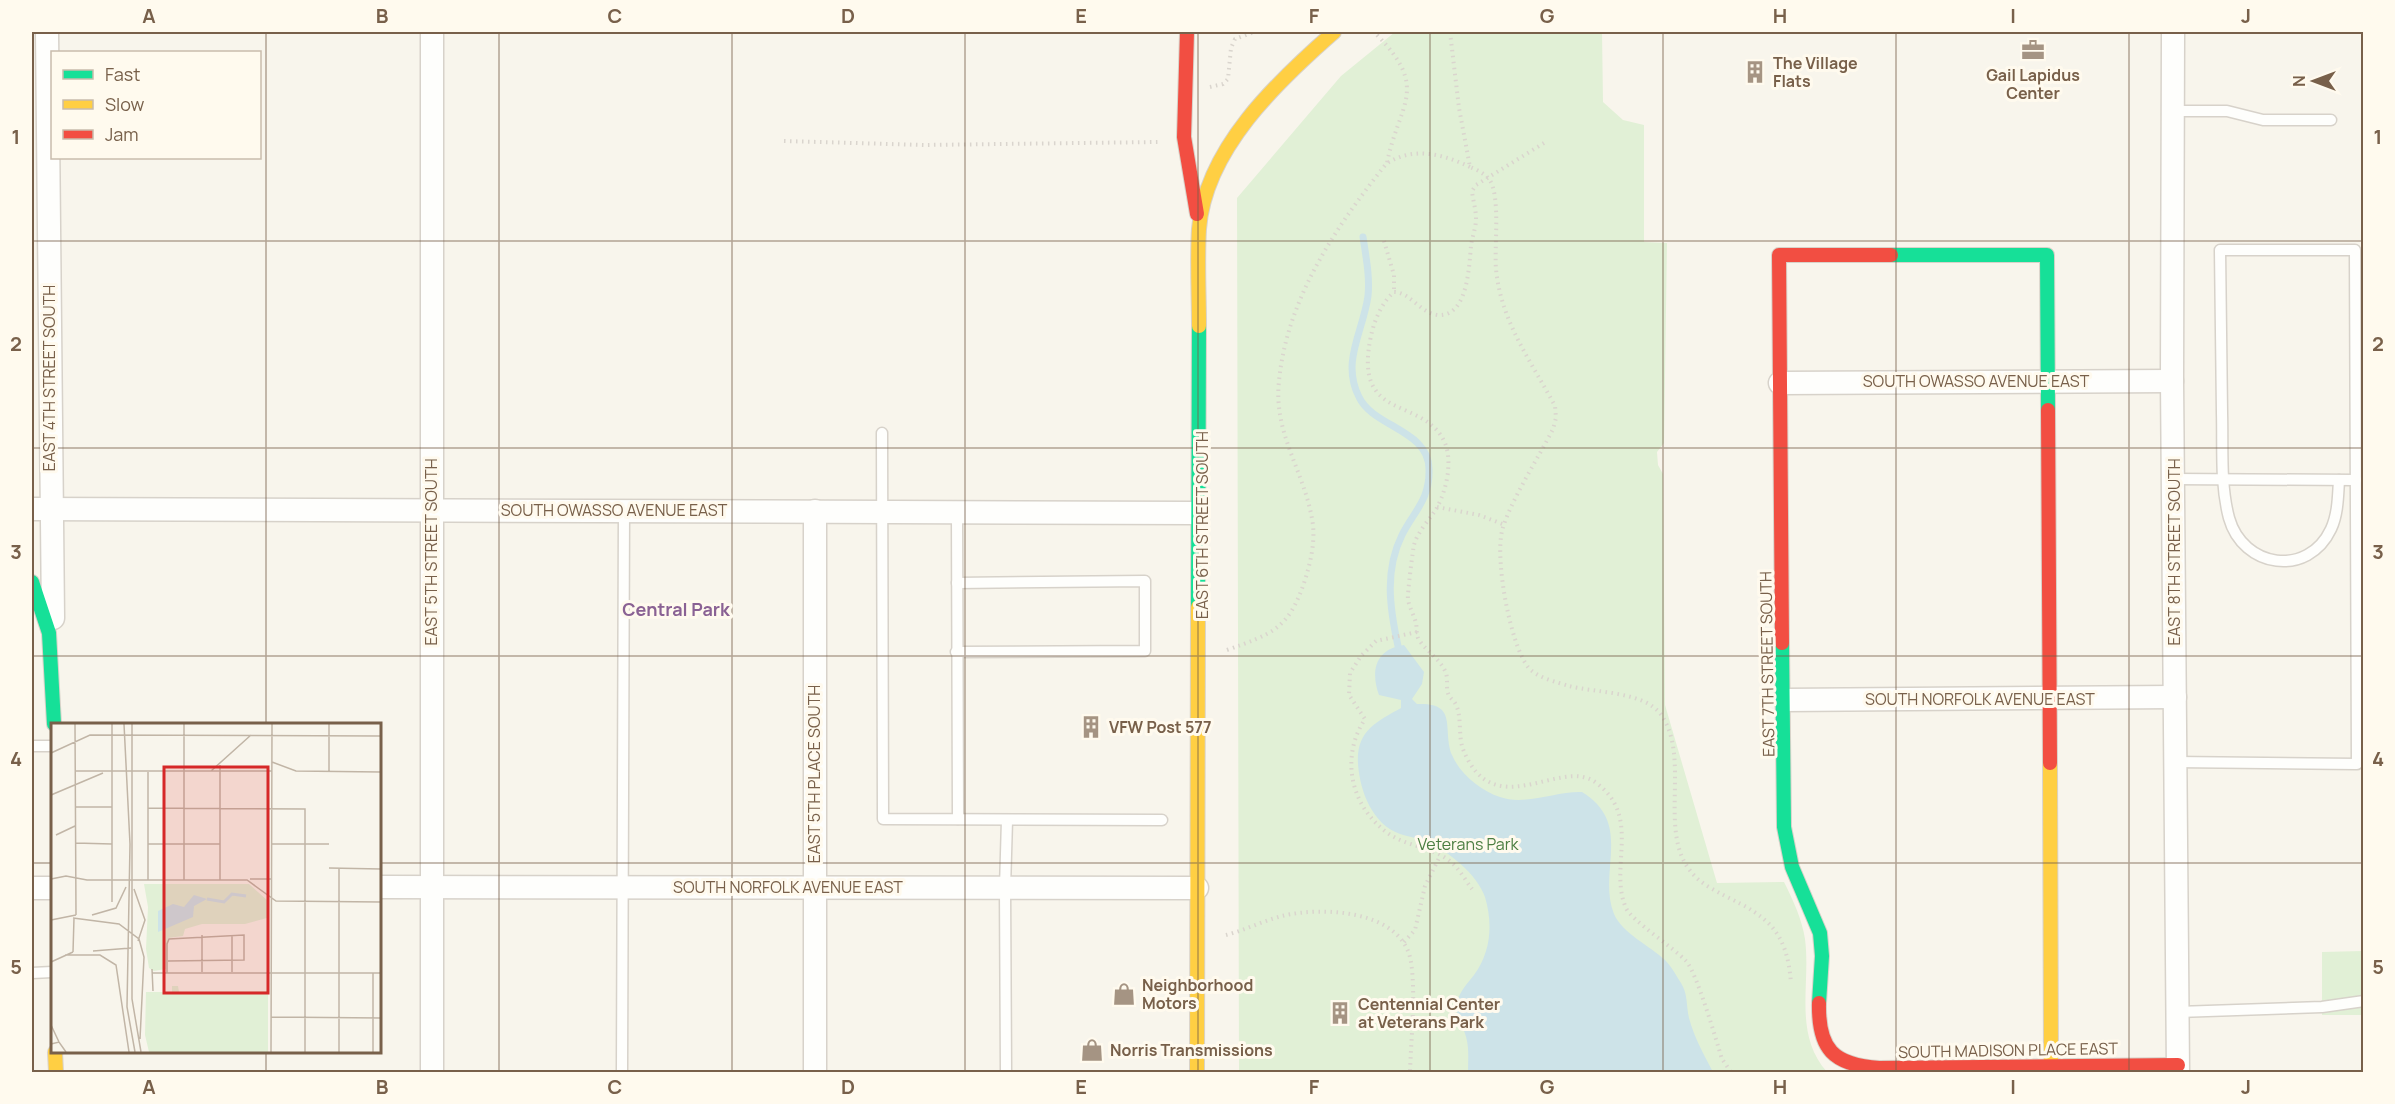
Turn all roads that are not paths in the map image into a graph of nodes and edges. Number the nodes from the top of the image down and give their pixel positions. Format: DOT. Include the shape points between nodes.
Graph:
graph roads {
  1 [pos="47,32"];
  2 [pos="432,32"];
  3 [pos="1187,32"];
  4 [pos="1334,32"];
  5 [pos="2173,32"];
  6 [pos="2173,111"];
  7 [pos="2331,120"];
  8 [pos="1199,227"];
  9 [pos="2048,381"];
  10 [pos="2172,381"];
  11 [pos="1780,383"];
  12 [pos="882,433"];
  13 [pos="2223,478"];
  14 [pos="2174,479"];
  15 [pos="2339,480"];
  16 [pos="2356,480"];
  17 [pos="41,509"];
  18 [pos="431,509"];
  19 [pos="624,509"];
  20 [pos="815,511"];
  21 [pos="882,511"];
  22 [pos="957,512"];
  23 [pos="1197,513"];
  24 [pos="32,582"];
  25 [pos="957,584"];
  26 [pos="956,652"];
  27 [pos="54,675"];
  28 [pos="2175,697"];
  29 [pos="2049,698"];
  30 [pos="1785,700"];
  31 [pos="54,723"];
  32 [pos="32,746"];
  33 [pos="51,746"];
  34 [pos="2175,762"];
  35 [pos="958,819"];
  36 [pos="1007,820"];
  37 [pos="1162,820"];
  38 [pos="381,887"];
  39 [pos="431,887"];
  40 [pos="622,887"];
  41 [pos="32,888"];
  42 [pos="51,888"];
  43 [pos="813,888"];
  44 [pos="1005,888"];
  45 [pos="1197,888"];
  46 [pos="51,972"];
  47 [pos="32,973"];
  48 [pos="2364,1002"];
  49 [pos="2178,1012"];
  50 [pos="55,1053"];
  51 [pos="1839,1060"];
  52 [pos="2051,1065"];
  53 [pos="2178,1069"];
  54 [pos="56,1072"];
  55 [pos="432,1072"];
  56 [pos="622,1072"];
  57 [pos="815,1072"];
  58 [pos="1006,1072"];
  59 [pos="1197,1072"];
  1 -- 17 [label="street, EAST 4TH STREET SOUTH"];
  2 -- 18 [label="street, EAST 5TH STREET SOUTH"];
  3 -- 8 [label="street" via="1184,137"];
  4 -- 8 [label="street, EAST 6TH STREET SOUTH" via="1264,97 1231,140 1212,176"];
  5 -- 6 [label="street, EAST 8TH STREET SOUTH"];
  6 -- 7 [label="lane" via="2227,111 2263,120"];
  6 -- 10 [label="street, EAST 8TH STREET SOUTH"];
  8 -- 23 [label="street, EAST 6TH STREET SOUTH"];
  9 -- 10 [label="street, SOUTH OWASSO AVENUE EAST"];
  9 -- 11 [label="street, SOUTH OWASSO AVENUE EAST"];
  9 -- 11 [label="street, EAST 7TH STREET SOUTH" via="2047,255 1779,255"];
  9 -- 29 [label="street"];
  10 -- 14 [label="street, EAST 8TH STREET SOUTH"];
  11 -- 30 [label="street, EAST 7TH STREET SOUTH"];
  12 -- 21 [label="lane"];
  13 -- 14 [label="lane"];
  13 -- 15 [label="lane"];
  13 -- 15 [label="lane" via="2234,532 2254,554 2274,561 2305,556 2320,545 2331,530"];
  13 -- 16 [label="lane" via="2220,250 2355,250"];
  14 -- 28 [label="street, EAST 8TH STREET SOUTH"];
  15 -- 16 [label="lane"];
  16 -- 34 [label="lane" via="2357,764"];
  17 -- 18 [label="street, SOUTH OWASSO AVENUE EAST"];
  17 -- 27 [label="street, EAST 4TH STREET SOUTH"];
  18 -- 19 [label="street, SOUTH OWASSO AVENUE EAST"];
  18 -- 39 [label="street, EAST 5TH STREET SOUTH"];
  19 -- 20 [label="street, SOUTH OWASSO AVENUE EAST"];
  19 -- 40 [label="lane"];
  20 -- 21 [label="street, SOUTH OWASSO AVENUE EAST"];
  20 -- 43 [label="street, EAST 5TH PLACE SOUTH"];
  21 -- 22 [label="street, SOUTH OWASSO AVENUE EAST"];
  21 -- 35 [label="lane" via="883,819"];
  22 -- 23 [label="street, SOUTH OWASSO AVENUE EAST"];
  22 -- 25 [label="lane"];
  23 -- 45 [label="street, EAST 6TH STREET SOUTH"];
  24 -- 27 [label="street" via="47,621"];
  25 -- 26 [label="lane"];
  25 -- 26 [label="lane" via="1144,581 1144,651"];
  26 -- 35 [label="lane"];
  27 -- 31 [label="street, EAST 4TH STREET SOUTH"];
  28 -- 29 [label="street, SOUTH NORFOLK AVENUE EAST"];
  28 -- 34 [label="street, EAST 8TH STREET SOUTH"];
  29 -- 30 [label="street, SOUTH NORFOLK AVENUE EAST"];
  29 -- 52 [label="street"];
  30 -- 51 [label="street, EAST 7TH STREET SOUTH" via="1784,827 1796,873 1815,914 1822,945 1821,1026 1826,1046"];
  32 -- 33 [label="lane"];
  34 -- 49 [label="street, EAST 8TH STREET SOUTH"];
  35 -- 36 [label="lane"];
  36 -- 37 [label="lane"];
  36 -- 44 [label="lane"];
  38 -- 39 [label="street, SOUTH NORFOLK AVENUE EAST"];
  39 -- 40 [label="street, SOUTH NORFOLK AVENUE EAST"];
  39 -- 55 [label="street, EAST 5TH STREET SOUTH"];
  40 -- 43 [label="street, SOUTH NORFOLK AVENUE EAST"];
  40 -- 56 [label="lane"];
  41 -- 42 [label="street"];
  43 -- 44 [label="street, SOUTH NORFOLK AVENUE EAST"];
  43 -- 57 [label="street, EAST 5TH PLACE SOUTH"];
  44 -- 45 [label="street, SOUTH NORFOLK AVENUE EAST"];
  44 -- 58 [label="lane"];
  45 -- 59 [label="street, EAST 6TH STREET SOUTH"];
  46 -- 47 [label="lane"];
  48 -- 49 [label="lane"];
  49 -- 53 [label="street, EAST 8TH STREET SOUTH"];
  50 -- 54 [label="street"];
  51 -- 52 [label="street, SOUTH MADISON PLACE EAST" via="1879,1068"];
  52 -- 53 [label="street, SOUTH MADISON PLACE EAST"];
}
